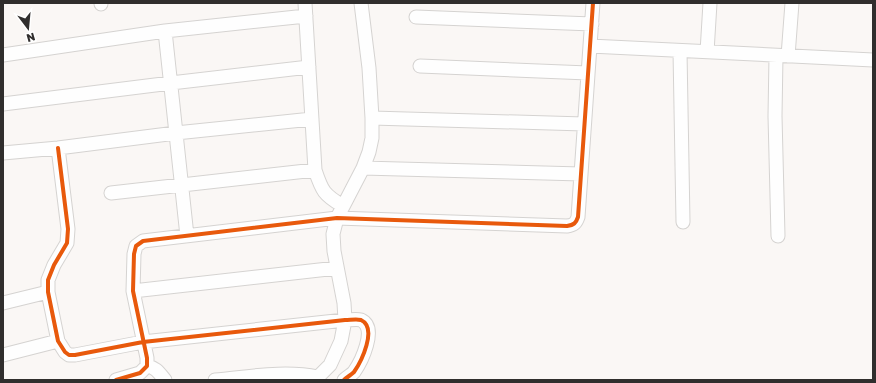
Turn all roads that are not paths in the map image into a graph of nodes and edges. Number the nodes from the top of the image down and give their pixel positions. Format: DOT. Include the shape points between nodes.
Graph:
graph roads {
  1 [pos="361,3"];
  2 [pos="594,3"];
  3 [pos="710,3"];
  4 [pos="792,3"];
  5 [pos="305,9"];
  6 [pos="416,17"];
  7 [pos="592,24"];
  8 [pos="165,31"];
  9 [pos="590,46"];
  10 [pos="680,51"];
  11 [pos="707,52"];
  12 [pos="3,55"];
  13 [pos="782,56"];
  14 [pos="873,60"];
  15 [pos="420,66"];
  16 [pos="308,67"];
  17 [pos="588,73"];
  18 [pos="171,83"];
  19 [pos="3,104"];
  20 [pos="372,118"];
  21 [pos="312,119"];
  22 [pos="584,124"];
  23 [pos="176,133"];
  24 [pos="58,148"];
  25 [pos="3,153"];
  26 [pos="363,168"];
  27 [pos="315,170"];
  28 [pos="581,174"];
  29 [pos="181,184"];
  30 [pos="112,193"];
  31 [pos="344,206"];
  32 [pos="337,218"];
  33 [pos="683,222"];
  34 [pos="187,236"];
  35 [pos="778,236"];
  36 [pos="337,268"];
  37 [pos="133,291"];
  38 [pos="48,292"];
  39 [pos="3,303"];
  40 [pos="345,320"];
  41 [pos="58,341"];
  42 [pos="143,342"];
  43 [pos="3,355"];
  44 [pos="147,366"];
  45 [pos="316,379"];
  46 [pos="116,380"];
  47 [pos="165,380"];
  48 [pos="215,380"];
  49 [pos="344,380"];
  1 -- 20 [label="street"];
  2 -- 7 [label="street"];
  3 -- 11 [label="street"];
  4 -- 13 [label="street"];
  5 -- 8 [label="street"];
  5 -- 16 [label="street"];
  6 -- 7 [label="street"];
  7 -- 9 [label="street"];
  8 -- 12 [label="street"];
  8 -- 18 [label="street"];
  9 -- 10 [label="street"];
  9 -- 17 [label="street"];
  10 -- 11 [label="street"];
  10 -- 33 [label="street"];
  11 -- 13 [label="street"];
  13 -- 14 [label="street"];
  13 -- 35 [label="street" via="775,116"];
  15 -- 17 [label="street"];
  16 -- 18 [label="street"];
  16 -- 21 [label="street"];
  17 -- 22 [label="street"];
  18 -- 19 [label="street"];
  18 -- 23 [label="street"];
  20 -- 22 [label="street"];
  20 -- 26 [label="street" via="372,138"];
  21 -- 23 [label="street"];
  21 -- 27 [label="street"];
  22 -- 28 [label="street"];
  23 -- 24 [label="street"];
  23 -- 29 [label="street"];
  24 -- 25 [label="street"];
  24 -- 38 [label="street" via="68,243 54,265 48,280"];
  26 -- 28 [label="street"];
  26 -- 31 [label="street"];
  27 -- 29 [label="street"];
  27 -- 31 [label="street" via="322,190"];
  28 -- 32 [label="street" via="578,217 573,225"];
  29 -- 30 [label="street"];
  29 -- 34 [label="street"];
  31 -- 32 [label="street"];
  32 -- 34 [label="street"];
  32 -- 36 [label="street" via="333,234"];
  34 -- 37 [label="street" via="142,241 136,246"];
  36 -- 37 [label="street"];
  36 -- 40 [label="street"];
  37 -- 42 [label="street"];
  38 -- 39 [label="street"];
  38 -- 41 [label="street"];
  40 -- 42 [label="street"];
  40 -- 45 [label="street" via="341,341 330,364"];
  40 -- 49 [label="street" via="360,320 366,324 368,342 353,372"];
  41 -- 42 [label="street" via="69,355"];
  41 -- 43 [label="street"];
  42 -- 44 [label="street"];
  44 -- 46 [label="street" via="140,374"];
  44 -- 47 [label="street" via="159,371"];
  45 -- 48 [label="street" via="301,374 278,374"];
}
